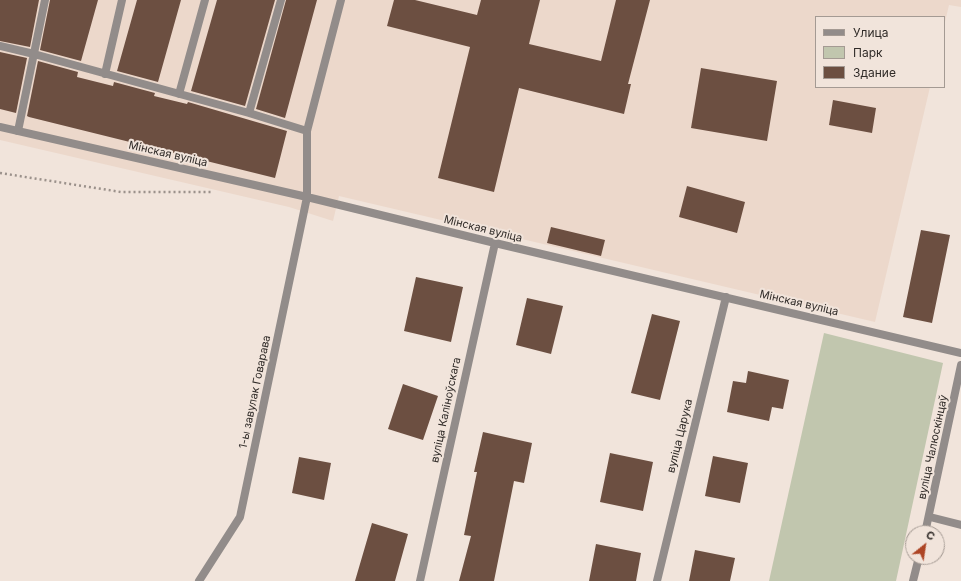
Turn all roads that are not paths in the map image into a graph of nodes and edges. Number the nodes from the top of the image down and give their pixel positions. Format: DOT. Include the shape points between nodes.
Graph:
graph roads {
  1 [pos="45,0"];
  2 [pos="122,0"];
  3 [pos="204,0"];
  4 [pos="281,0"];
  5 [pos="341,0"];
  6 [pos="0,46"];
  7 [pos="34,54"];
  8 [pos="104,74"];
  9 [pos="180,94"];
  10 [pos="249,113"];
  11 [pos="0,127"];
  12 [pos="18,131"];
  13 [pos="307,131"];
  14 [pos="307,197"];
  15 [pos="494,243"];
  16 [pos="726,297"];
  17 [pos="961,353"];
  18 [pos="961,365"];
  19 [pos="930,517"];
  20 [pos="928,525"];
  21 [pos="961,525"];
  22 [pos="917,565"];
  23 [pos="199,581"];
  24 [pos="420,581"];
  25 [pos="657,581"];
  26 [pos="913,581"];
  1 -- 7 [label="street"];
  2 -- 8 [label="street"];
  3 -- 9 [label="street"];
  4 -- 10 [label="street"];
  5 -- 13 [label="street, 1-ы завулак Говарава"];
  6 -- 7 [label="street"];
  7 -- 8 [label="street"];
  7 -- 12 [label="street"];
  8 -- 9 [label="street"];
  9 -- 10 [label="street"];
  10 -- 13 [label="street"];
  11 -- 12 [label="street, Мінская вуліца"];
  12 -- 14 [label="street, Мінская вуліца"];
  13 -- 14 [label="street, 1-ы завулак Говарава"];
  14 -- 15 [label="street, Мінская вуліца"];
  14 -- 23 [label="street, 1-ы завулак Говарава" via="240,517"];
  15 -- 16 [label="street, Мінская вуліца"];
  15 -- 24 [label="street, вуліца Каліноўскага"];
  16 -- 17 [label="street, Мінская вуліца"];
  16 -- 25 [label="street, вуліца Царука"];
  18 -- 19 [label="street, вуліца Чалюскінцаў"];
  19 -- 20 [label="street, вуліца Чалюскінцаў"];
  19 -- 21 [label="street"];
  22 -- 26 [label="street"];
}
